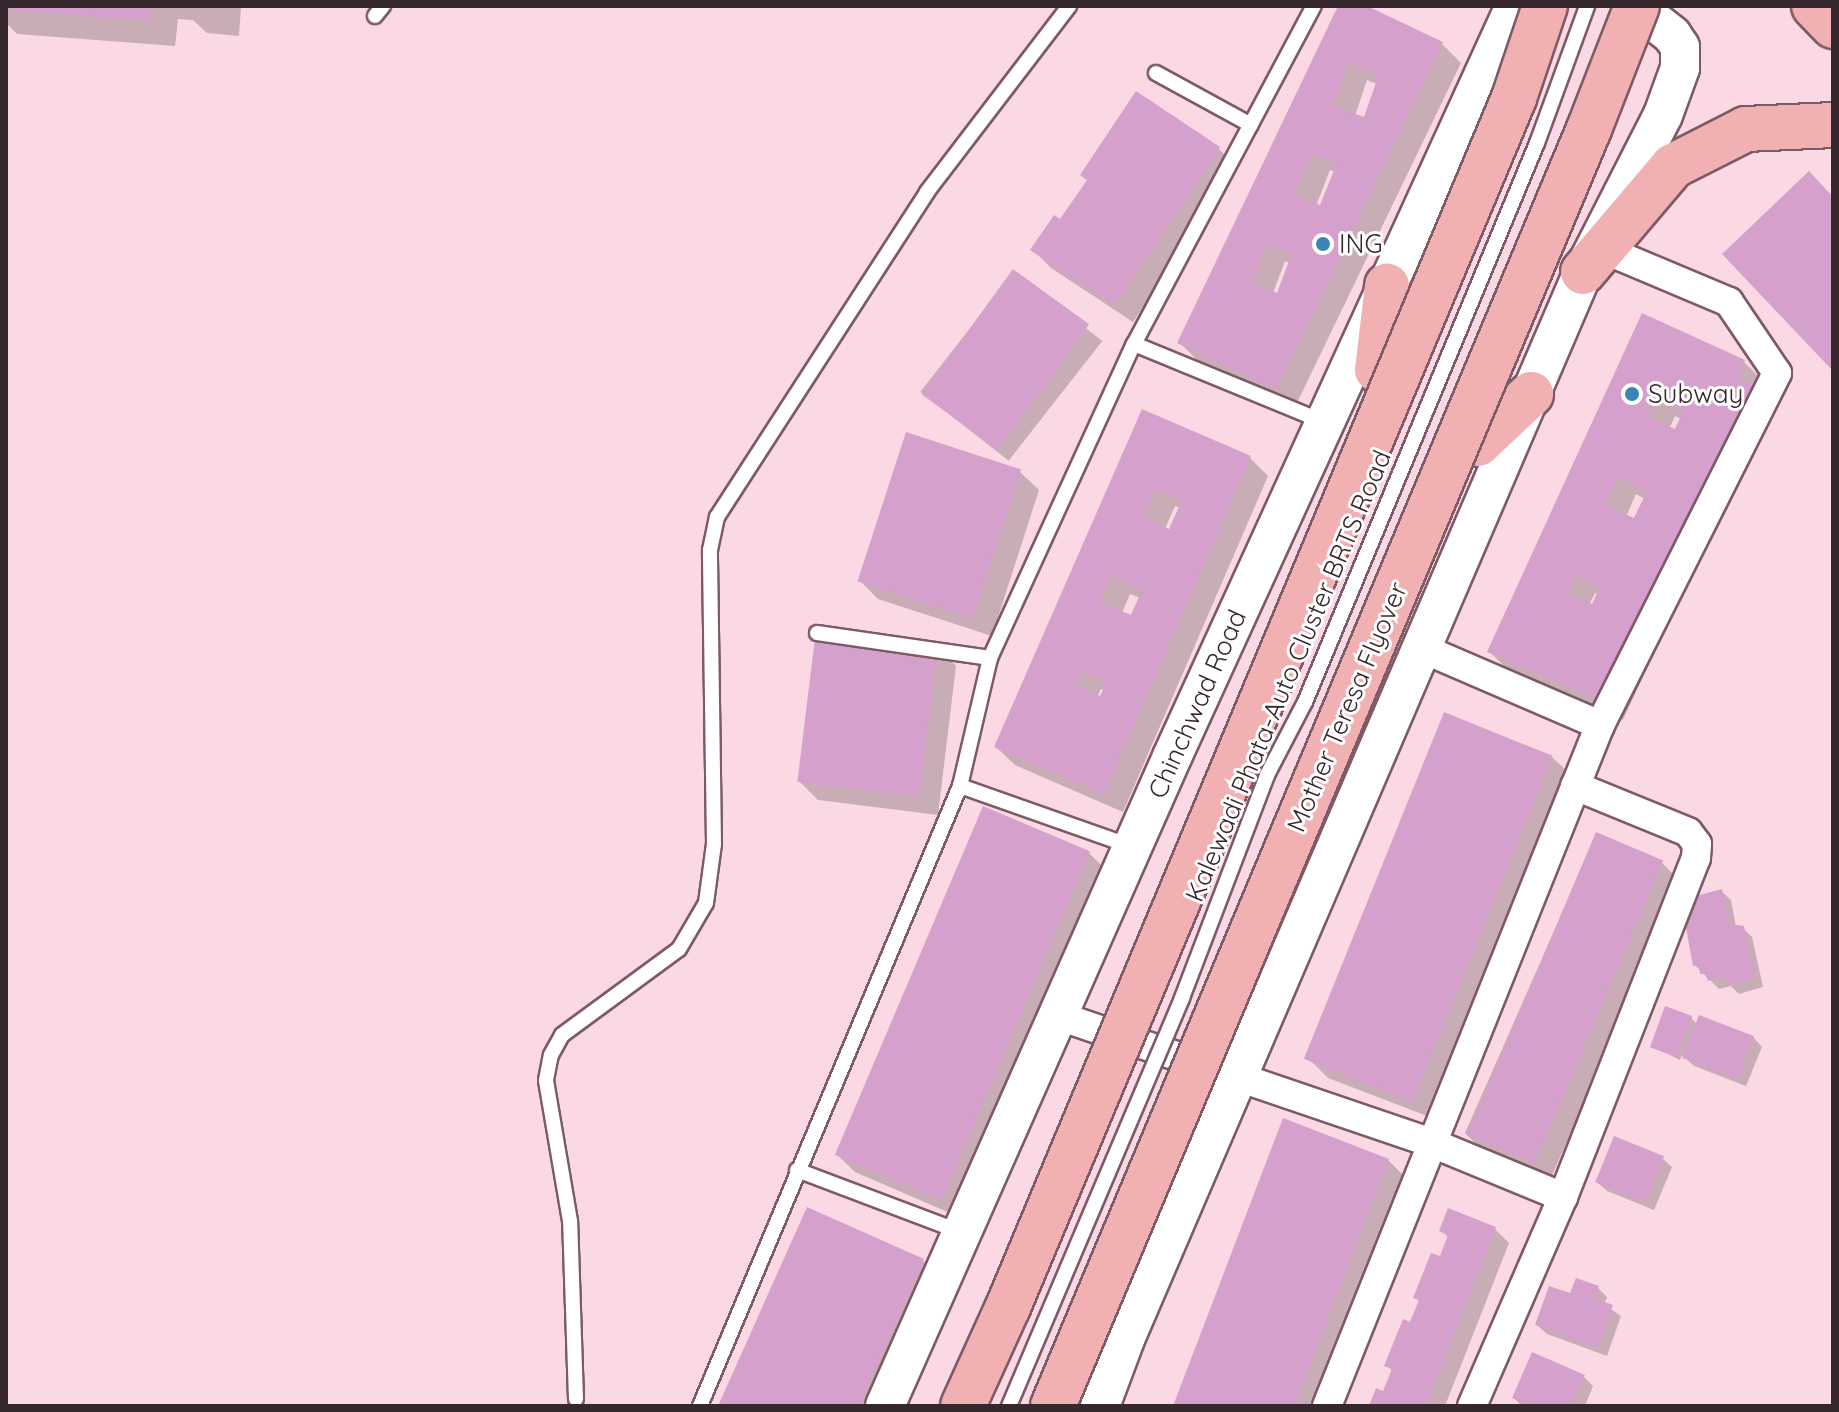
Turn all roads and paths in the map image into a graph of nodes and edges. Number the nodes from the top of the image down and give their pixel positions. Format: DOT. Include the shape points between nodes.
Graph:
graph roads {
  1 [pos="1069,6"];
  2 [pos="1314,6"];
  3 [pos="1515,6"];
  4 [pos="1545,6"];
  5 [pos="1587,6"];
  6 [pos="1636,6"];
  7 [pos="1814,6"];
  8 [pos="1833,26"];
  9 [pos="1156,73"];
  10 [pos="1251,125"];
  11 [pos="1833,125"];
  12 [pos="1593,260"];
  13 [pos="1387,286"];
  14 [pos="1134,344"];
  15 [pos="1531,394"];
  16 [pos="1324,422"];
  17 [pos="817,633"];
  18 [pos="1421,648"];
  19 [pos="990,658"];
  20 [pos="1600,725"];
  21 [pos="960,786"];
  22 [pos="1575,786"];
  23 [pos="1133,848"];
  24 [pos="1059,1016"];
  25 [pos="1238,1076"];
  26 [pos="1432,1143"];
  27 [pos="797,1170"];
  28 [pos="1563,1197"];
  29 [pos="964,1233"];
  30 [pos="576,1399"];
  31 [pos="700,1406"];
  32 [pos="885,1406"];
  33 [pos="936,1406"];
  34 [pos="963,1406"];
  35 [pos="1009,1406"];
  36 [pos="1053,1406"];
  37 [pos="1075,1406"];
  38 [pos="1100,1406"];
  39 [pos="1327,1406"];
  40 [pos="1472,1406"];
  1 -- 30 [label="lane" via="927,192 717,517 710,550 714,844 706,903 679,949 562,1035 546,1080 570,1221"];
  2 -- 10 [label="lane"];
  3 -- 13 [label="street, Chinchwad Road"];
  4 -- 34 [label="main road, bridge" via="1508,112"];
  5 -- 35 [label="lane, Kalewadi Phata-Auto Cluster BRTS Road, bridge" via="1531,158 1305,702 1267,775 1182,998"];
  6 -- 12 [label="street" via="1672,35 1680,47 1680,68"];
  6 -- 36 [label="main road, Mother Teresa Flyover, bridge"];
  7 -- 8 [label="main road"];
  9 -- 10 [label="lane"];
  10 -- 14 [label="lane"];
  11 -- 12 [label="main road" via="1746,129 1673,166"];
  12 -- 15 [label="street"];
  12 -- 20 [label="street" via="1729,302 1777,373"];
  13 -- 16 [label="street, Chinchwad Road"];
  13 -- 33 [label="main road" via="1377,370 1120,974 959,1370"];
  14 -- 16 [label="lane"];
  14 -- 19 [label="lane"];
  15 -- 18 [label="street"];
  15 -- 37 [label="main road" via="1478,444"];
  16 -- 23 [label="street, Chinchwad Road"];
  17 -- 19 [label="lane"];
  18 -- 20 [label="street"];
  18 -- 25 [label="street"];
  19 -- 21 [label="lane"];
  20 -- 22 [label="street"];
  21 -- 23 [label="lane"];
  21 -- 27 [label="lane"];
  22 -- 26 [label="street"];
  22 -- 28 [label="street" via="1688,832 1697,844 1696,858"];
  23 -- 24 [label="street, Chinchwad Road"];
  24 -- 25 [label="street"];
  24 -- 29 [label="street, Chinchwad Road"];
  25 -- 26 [label="street"];
  25 -- 38 [label="street"];
  26 -- 28 [label="street"];
  26 -- 39 [label="street"];
  27 -- 29 [label="lane"];
  27 -- 31 [label="lane"];
  28 -- 40 [label="street"];
  29 -- 32 [label="street, Chinchwad Road"];
}
